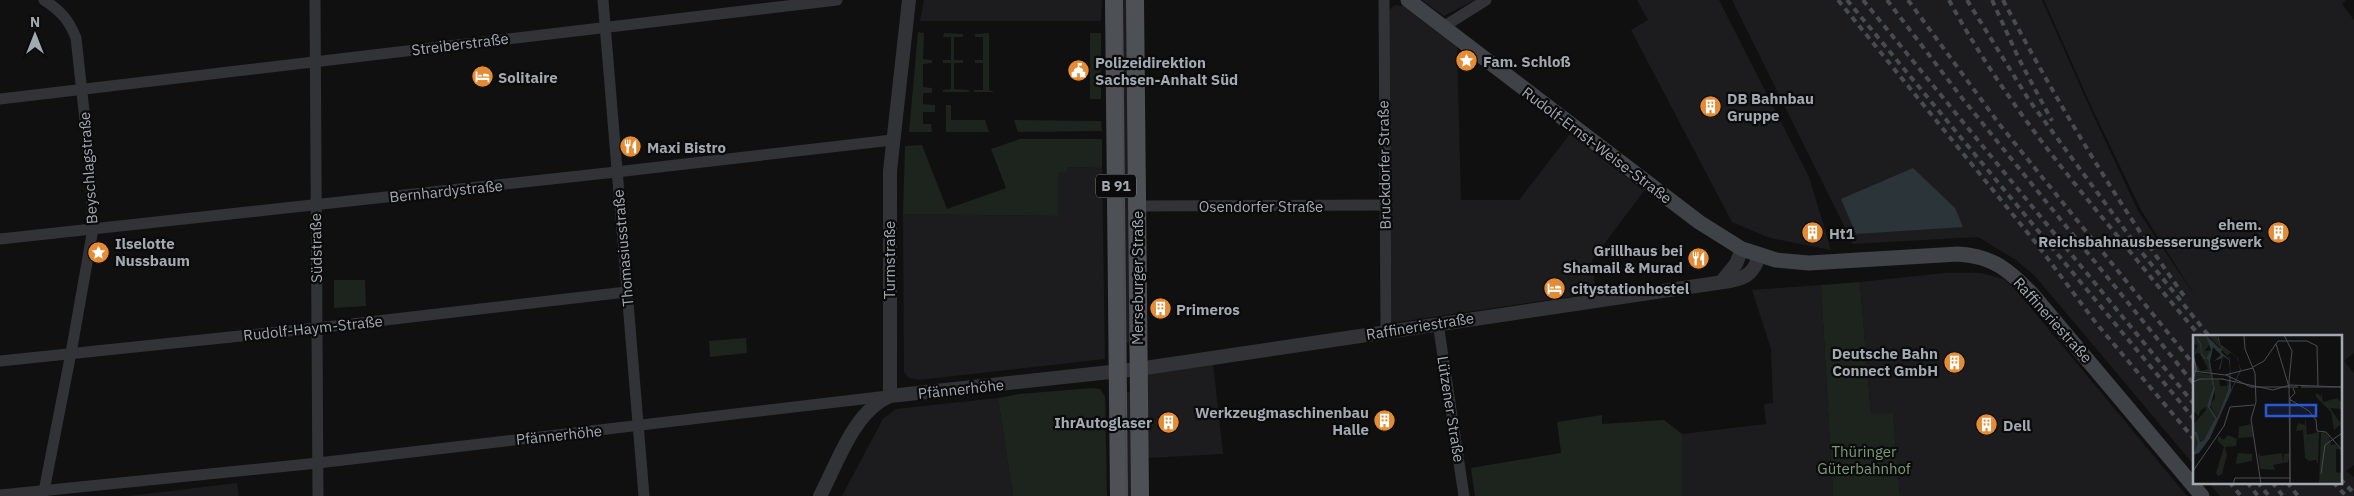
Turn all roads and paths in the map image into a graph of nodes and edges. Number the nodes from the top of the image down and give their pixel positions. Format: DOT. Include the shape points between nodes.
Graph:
graph roads {
  1 [pos="44,0"];
  2 [pos="315,0"];
  3 [pos="603,0"];
  4 [pos="837,0"];
  5 [pos="909,0"];
  6 [pos="1114,0"];
  7 [pos="1135,0"];
  8 [pos="1384,0"];
  9 [pos="1408,0"];
  10 [pos="1486,0"];
  11 [pos="606,27"];
  12 [pos="1443,27"];
  13 [pos="314,61"];
  14 [pos="82,88"];
  15 [pos="0,100"];
  16 [pos="892,140"];
  17 [pos="616,172"];
  18 [pos="316,205"];
  19 [pos="1385,205"];
  20 [pos="1137,206"];
  21 [pos="93,229"];
  22 [pos="0,239"];
  23 [pos="1742,249"];
  24 [pos="1760,256"];
  25 [pos="1722,281"];
  26 [pos="626,292"];
  27 [pos="1438,323"];
  28 [pos="317,328"];
  29 [pos="1386,330"];
  30 [pos="71,353"];
  31 [pos="0,361"];
  32 [pos="1138,369"];
  33 [pos="1118,371"];
  34 [pos="890,396"];
  35 [pos="639,426"];
  36 [pos="318,462"];
  37 [pos="44,493"];
  38 [pos="0,495"];
  39 [pos="318,496"];
  40 [pos="644,496"];
  41 [pos="820,496"];
  42 [pos="1119,496"];
  43 [pos="1140,496"];
  44 [pos="1464,496"];
  45 [pos="2202,496"];
  1 -- 14 [label="street, Beyschlagstraße" via="59,10 71,25 78,47"];
  2 -- 13 [label="street, Südstraße"];
  3 -- 11 [label="street, Thomasiusstraße"];
  4 -- 11 [label="street, Streiberstraße"];
  5 -- 16 [label="street, Turmstraße"];
  6 -- 33 [label="main road, Merseburger Straße / B 91"];
  7 -- 20 [label="main road, Merseburger Straße / B 91"];
  8 -- 19 [label="street, Bruckdorfer Straße"];
  9 -- 12 [label="main road, Rudolf-Ernst-Weise-Straße"];
  10 -- 12 [label="street"];
  11 -- 13 [label="street, Streiberstraße"];
  11 -- 17 [label="street, Thomasiusstraße"];
  12 -- 23 [label="main road, Rudolf-Ernst-Weise-Straße" via="1699,222"];
  13 -- 14 [label="street, Streiberstraße"];
  13 -- 18 [label="street, Südstraße"];
  14 -- 15 [label="street, Streiberstraße"];
  14 -- 21 [label="street, Beyschlagstraße"];
  16 -- 17 [label="street, Bernhardystraße"];
  16 -- 34 [label="street, Turmstraße"];
  17 -- 18 [label="street, Bernhardystraße"];
  17 -- 26 [label="street, Thomasiusstraße"];
  18 -- 21 [label="street, Bernhardystraße"];
  18 -- 28 [label="street, Südstraße"];
  19 -- 20 [label="street, Osendorfer Straße"];
  19 -- 29 [label="street, Bruckdorfer Straße"];
  20 -- 32 [label="main road, Merseburger Straße / B 91"];
  21 -- 22 [label="street, Bernhardystraße"];
  21 -- 30 [label="street, Beyschlagstraße"];
  23 -- 24 [label="main road, Raffineriestraße"];
  23 -- 25 [label="street" via="1736,264"];
  24 -- 25 [label="street, Raffineriestraße" via="1747,277"];
  24 -- 45 [label="main road, Raffineriestraße" via="1810,264 1958,254 1974,255 1999,265 2039,302"];
  25 -- 27 [label="street, Raffineriestraße"];
  26 -- 28 [label="street, Rudolf-Haym-Straße"];
  26 -- 35 [label="street, Thomasiusstraße"];
  27 -- 29 [label="street, Raffineriestraße"];
  27 -- 44 [label="street, Lützener Straße"];
  28 -- 30 [label="street, Rudolf-Haym-Straße"];
  28 -- 36 [label="street, Südstraße"];
  29 -- 32 [label="street, Raffineriestraße"];
  30 -- 31 [label="street, Rudolf-Haym-Straße"];
  30 -- 37 [label="street, Beyschlagstraße"];
  32 -- 33 [label="street, Raffineriestraße"];
  32 -- 43 [label="main road, Merseburger Straße / B 91"];
  33 -- 34 [label="street, Pfännerhöhe"];
  33 -- 42 [label="main road, Merseburger Straße / B 91"];
  34 -- 35 [label="street, Pfännerhöhe"];
  34 -- 41 [label="street" via="874,404 860,420"];
  35 -- 36 [label="street, Pfännerhöhe"];
  35 -- 40 [label="street, Thomasiusstraße"];
  36 -- 37 [label="street, Pfännerhöhe"];
  36 -- 39 [label="street, Südstraße"];
  37 -- 38 [label="street, Pfännerhöhe"];
}
